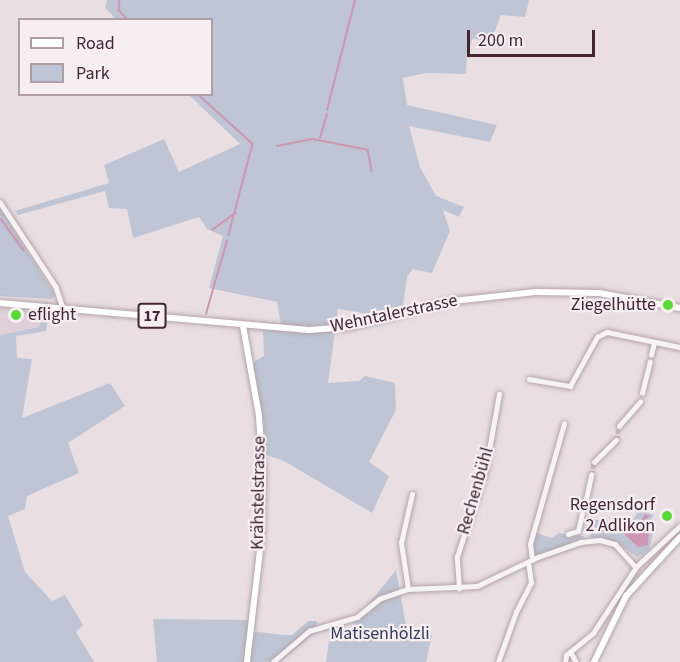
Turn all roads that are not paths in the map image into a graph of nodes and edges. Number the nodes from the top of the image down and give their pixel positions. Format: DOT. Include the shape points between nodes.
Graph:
graph roads {
  1 [pos="0,202"];
  2 [pos="0,303"];
  3 [pos="62,306"];
  4 [pos="680,309"];
  5 [pos="243,326"];
  6 [pos="654,343"];
  7 [pos="680,347"];
  8 [pos="651,354"];
  9 [pos="650,362"];
  10 [pos="529,379"];
  11 [pos="642,393"];
  12 [pos="499,394"];
  13 [pos="640,402"];
  14 [pos="564,424"];
  15 [pos="619,426"];
  16 [pos="616,440"];
  17 [pos="594,462"];
  18 [pos="591,476"];
  19 [pos="412,494"];
  20 [pos="585,504"];
  21 [pos="582,514"];
  22 [pos="680,526"];
  23 [pos="568,534"];
  24 [pos="680,537"];
  25 [pos="530,561"];
  26 [pos="636,567"];
  27 [pos="408,589"];
  28 [pos="459,589"];
  29 [pos="572,654"];
  30 [pos="247,662"];
  31 [pos="273,662"];
  32 [pos="498,662"];
  33 [pos="565,662"];
  34 [pos="577,662"];
  35 [pos="594,662"];
  1 -- 3 [label="street" via="56,287"];
  2 -- 3 [label="main road, Wehntalerstrasse / 17"];
  3 -- 5 [label="main road, Wehntalerstrasse / 17"];
  4 -- 5 [label="main road, Wehntalerstrasse / 17" via="599,293 536,292 453,301 338,328"];
  5 -- 30 [label="main road, Krähstelstrasse" via="259,416 263,474 261,543"];
  6 -- 7 [label="street"];
  6 -- 8 [label="street"];
  6 -- 10 [label="street" via="602,334 570,386"];
  9 -- 11 [label="street"];
  12 -- 28 [label="street, Rechenbühl" via="486,466 457,557"];
  13 -- 15 [label="street"];
  14 -- 25 [label="street" via="530,544"];
  16 -- 17 [label="street"];
  18 -- 20 [label="street"];
  19 -- 27 [label="street" via="400,543"];
  21 -- 23 [label="street" via="578,531"];
  22 -- 26 [label="street"];
  24 -- 35 [label="main road" via="626,596"];
  25 -- 26 [label="street" via="600,540 615,544"];
  25 -- 28 [label="street" via="477,586"];
  25 -- 32 [label="street" via="531,583"];
  26 -- 29 [label="street" via="596,629"];
  27 -- 28 [label="street"];
  27 -- 31 [label="street" via="379,599 357,617 312,630"];
  29 -- 33 [label="street" via="566,655"];
  29 -- 34 [label="street"];
}
